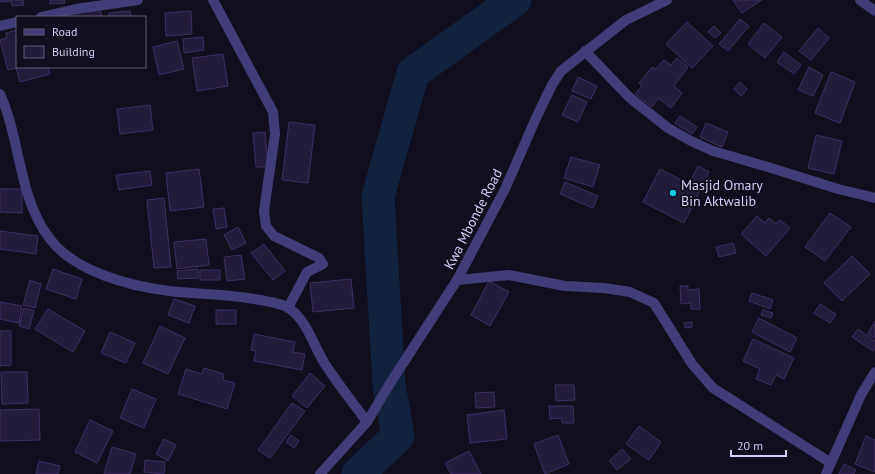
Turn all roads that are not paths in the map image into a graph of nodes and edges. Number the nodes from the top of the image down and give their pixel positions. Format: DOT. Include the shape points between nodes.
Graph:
graph roads {
  1 [pos="138,0"];
  2 [pos="213,0"];
  3 [pos="667,0"];
  4 [pos="860,0"];
  5 [pos="875,11"];
  6 [pos="45,16"];
  7 [pos="16,22"];
  8 [pos="0,26"];
  9 [pos="585,51"];
  10 [pos="0,94"];
  11 [pos="875,198"];
  12 [pos="457,280"];
  13 [pos="288,308"];
  14 [pos="875,372"];
  15 [pos="368,422"];
  16 [pos="831,463"];
  17 [pos="320,474"];
  18 [pos="826,474"];
  1 -- 6 [label="street"];
  2 -- 13 [label="street" via="273,112 275,134 264,211 266,226 274,236 319,258 323,264 307,272"];
  3 -- 9 [label="street, Kwa Mbonde Road" via="626,20"];
  4 -- 5 [label="street"];
  7 -- 8 [label="street"];
  9 -- 11 [label="street" via="630,98 668,128 691,141 713,151"];
  9 -- 12 [label="street, Kwa Mbonde Road" via="561,71 552,85 506,189"];
  10 -- 13 [label="street" via="14,132 26,188 36,217 50,240 70,258 96,272 124,282 169,291 268,301"];
  12 -- 15 [label="street, Kwa Mbonde Road"];
  12 -- 16 [label="street" via="509,275 564,286 630,292 654,303 692,364 713,388"];
  13 -- 15 [label="street" via="303,322 324,363"];
  14 -- 16 [label="street" via="861,394"];
  15 -- 17 [label="street, Kwa Mbonde Road"];
  16 -- 18 [label="street"];
}
